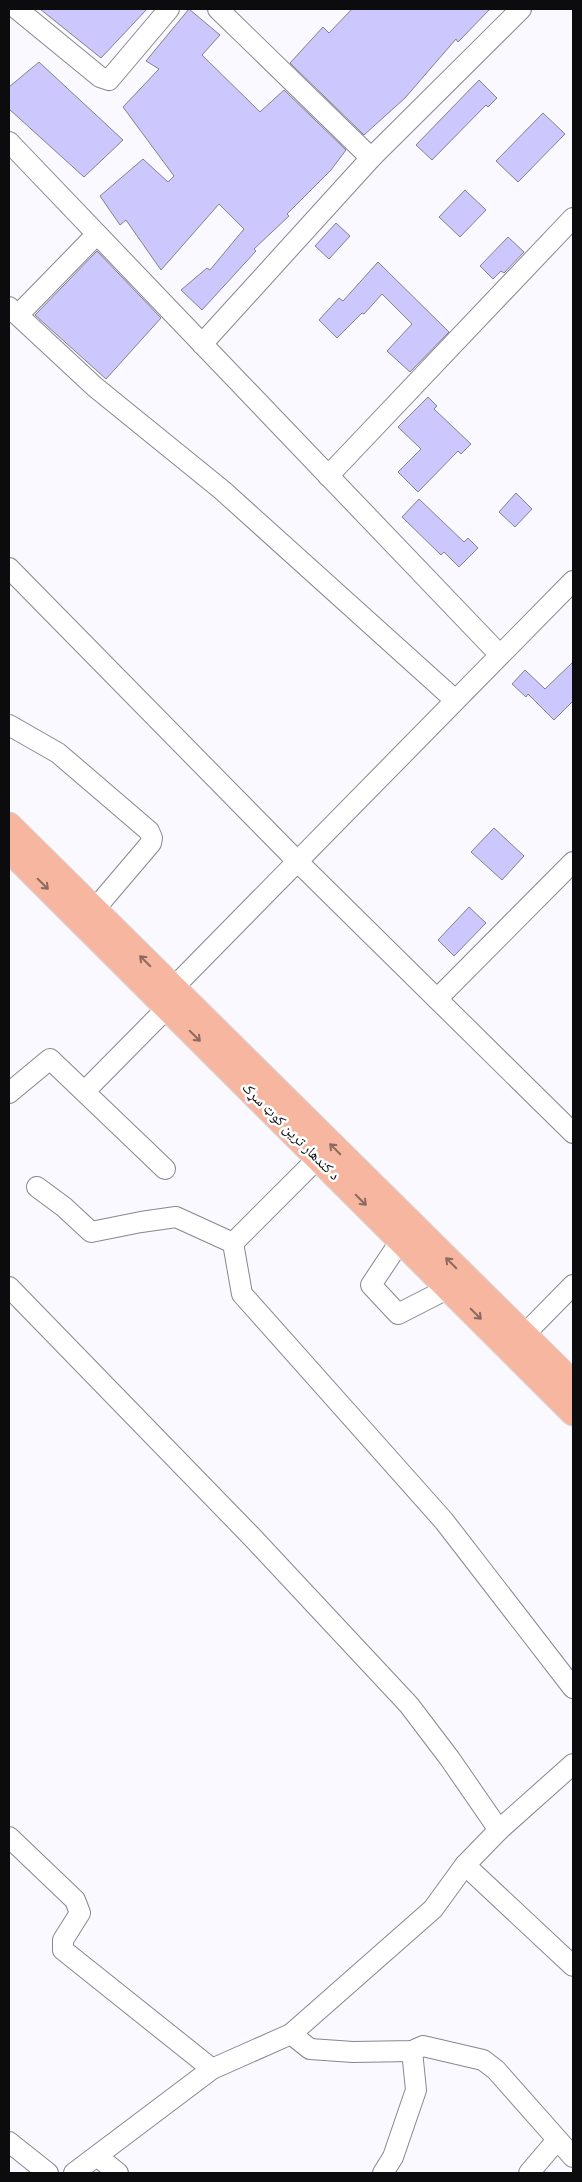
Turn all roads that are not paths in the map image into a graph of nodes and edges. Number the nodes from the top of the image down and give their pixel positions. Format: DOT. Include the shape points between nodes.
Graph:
graph roads {
  1 [pos="17,9"];
  2 [pos="169,9"];
  3 [pos="218,9"];
  4 [pos="522,9"];
  5 [pos="9,142"];
  6 [pos="371,158"];
  7 [pos="573,218"];
  8 [pos="97,234"];
  9 [pos="13,311"];
  10 [pos="202,344"];
  11 [pos="328,476"];
  12 [pos="9,568"];
  13 [pos="573,581"];
  14 [pos="499,654"];
  15 [pos="454,700"];
  16 [pos="9,725"];
  17 [pos="9,825"];
  18 [pos="9,850"];
  19 [pos="298,862"];
  20 [pos="573,862"];
  21 [pos="94,910"];
  22 [pos="170,998"];
  23 [pos="436,999"];
  24 [pos="85,1091"];
  25 [pos="9,1093"];
  26 [pos="573,1133"];
  27 [pos="318,1158"];
  28 [pos="165,1169"];
  29 [pos="37,1187"];
  30 [pos="401,1240"];
  31 [pos="233,1243"];
  32 [pos="573,1285"];
  33 [pos="9,1287"];
  34 [pos="450,1288"];
  35 [pos="517,1342"];
  36 [pos="573,1383"];
  37 [pos="573,1413"];
  38 [pos="573,1688"];
  39 [pos="573,1764"];
  40 [pos="499,1830"];
  41 [pos="9,1837"];
  42 [pos="465,1865"];
  43 [pos="573,1966"];
  44 [pos="291,2034"];
  45 [pos="412,2051"];
  46 [pos="212,2069"];
  47 [pos="557,2140"];
  48 [pos="9,2142"];
  49 [pos="98,2157"];
  50 [pos="573,2157"];
  51 [pos="48,2173"];
  52 [pos="74,2173"];
  53 [pos="118,2173"];
  54 [pos="383,2173"];
  55 [pos="529,2173"];
  1 -- 2 [label="street" via="100,77 108,80"];
  3 -- 6 [label="street"];
  4 -- 6 [label="street"];
  5 -- 8 [label="street"];
  6 -- 10 [label="street"];
  7 -- 11 [label="street"];
  8 -- 9 [label="street"];
  8 -- 10 [label="street"];
  9 -- 15 [label="street" via="95,387 222,490"];
  10 -- 11 [label="street"];
  11 -- 14 [label="street"];
  12 -- 19 [label="street"];
  13 -- 14 [label="street"];
  14 -- 15 [label="street"];
  15 -- 19 [label="street"];
  16 -- 21 [label="street" via="58,753 149,831 151,843"];
  17 -- 21 [label="main road, د کندهار ترين کوټ سړک"];
  18 -- 22 [label="main road, د کندهار ترين کوټ سړک, one-way"];
  19 -- 22 [label="street"];
  19 -- 23 [label="street"];
  20 -- 23 [label="street"];
  22 -- 21 [label="main road, د کندهار ترين کوټ سړک, one-way"];
  22 -- 24 [label="street"];
  22 -- 27 [label="main road, د کندهار ترين کوټ سړک, one-way"];
  35 -- 22 [label="main road, د کندهار ترين کوټ سړک, one-way"];
  23 -- 26 [label="street"];
  24 -- 25 [label="street" via="50,1059"];
  24 -- 28 [label="street"];
  27 -- 30 [label="main road, د کندهار ترين کوټ سړک, one-way"];
  27 -- 31 [label="street"];
  29 -- 31 [label="street" via="91,1232 176,1217"];
  30 -- 34 [label="main road, د کندهار ترين کوټ سړک"];
  30 -- 34 [label="street" via="371,1286 398,1314"];
  31 -- 38 [label="street" via="242,1294 444,1521"];
  32 -- 35 [label="street"];
  33 -- 40 [label="street" via="252,1537 409,1705"];
  34 -- 35 [label="main road, د کندهار ترين کوټ سړک, one-way"];
  35 -- 36 [label="main road, د کندهار ترين کوټ سړک"];
  35 -- 37 [label="main road, د کندهار ترين کوټ سړک"];
  39 -- 40 [label="street"];
  40 -- 42 [label="street"];
  41 -- 46 [label="street" via="75,1900 80,1913 63,1940 63,1950"];
  42 -- 43 [label="street"];
  42 -- 44 [label="street" via="433,1909"];
  44 -- 45 [label="street" via="310,2049"];
  44 -- 46 [label="street"];
  45 -- 47 [label="street" via="423,2046 483,2060 496,2070"];
  45 -- 54 [label="street" via="416,2090"];
  46 -- 49 [label="street"];
  47 -- 50 [label="street"];
  47 -- 55 [label="street"];
  48 -- 51 [label="street"];
  49 -- 52 [label="street"];
  49 -- 53 [label="street"];
}
